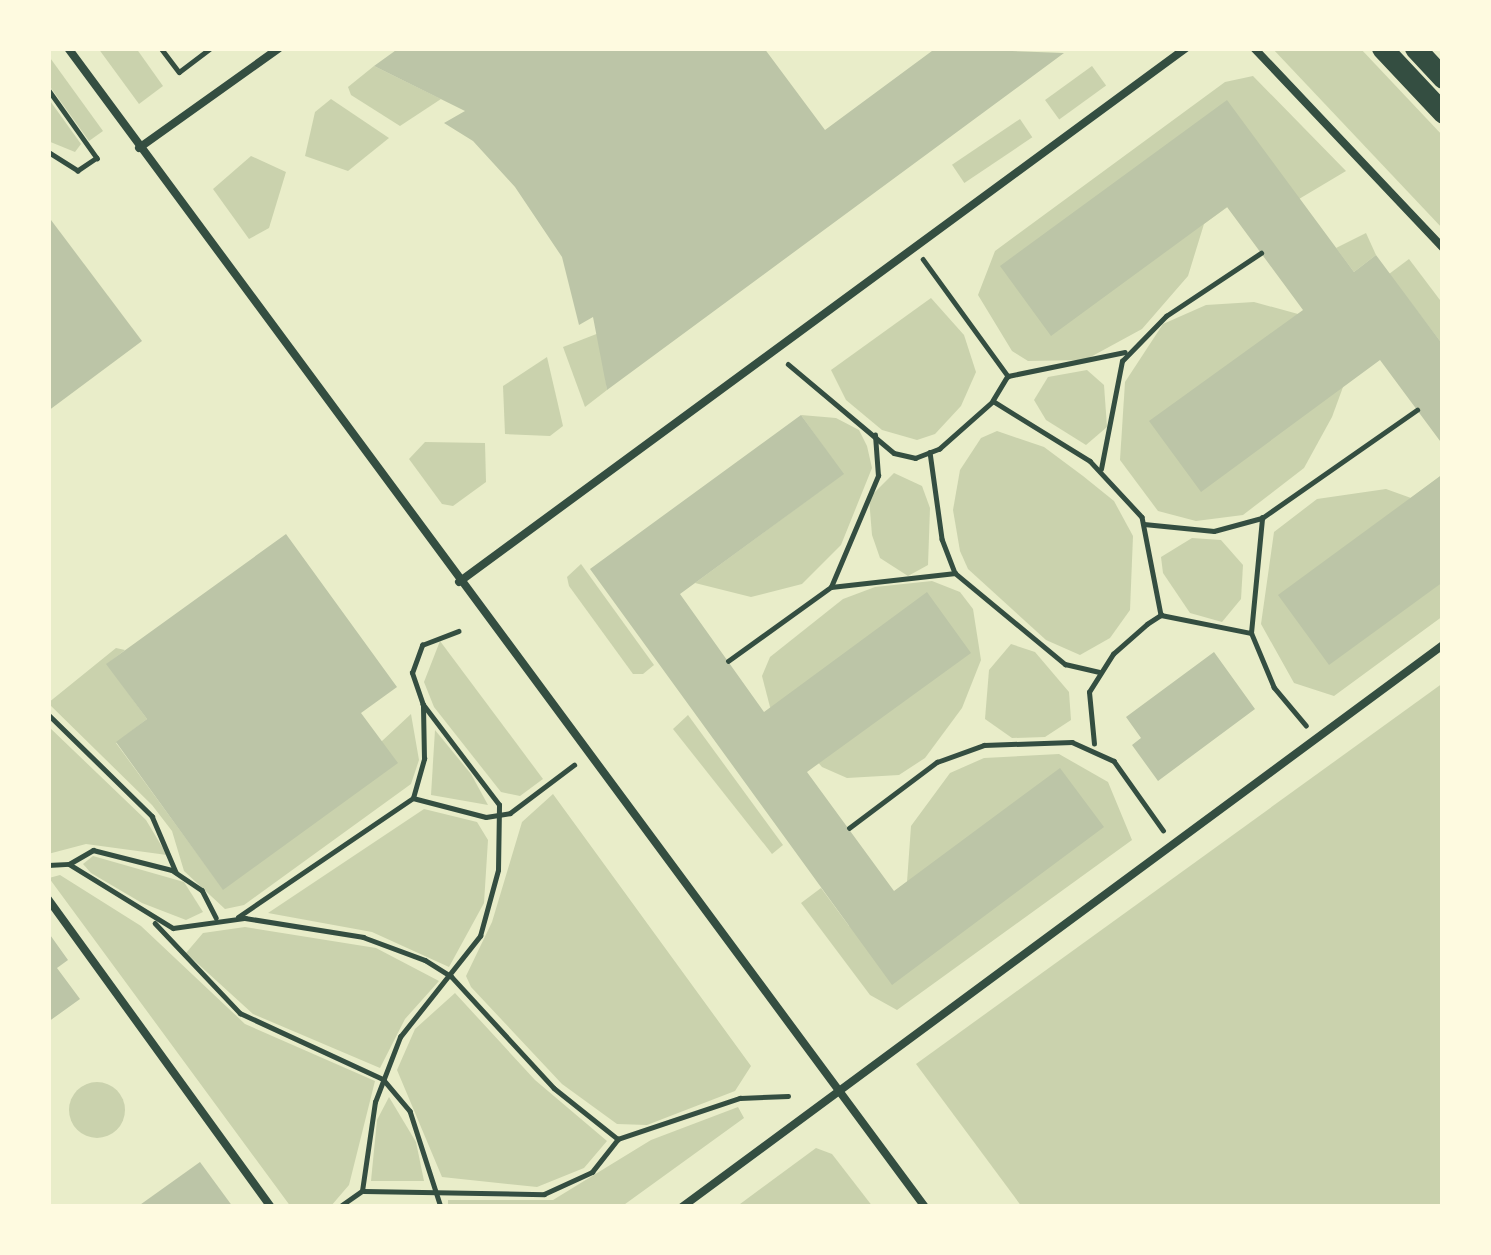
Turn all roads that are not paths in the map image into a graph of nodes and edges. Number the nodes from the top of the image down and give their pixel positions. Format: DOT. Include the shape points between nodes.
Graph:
graph roads {
  1 [pos="68,48"];
  2 [pos="279,48"];
  3 [pos="1186,48"];
  4 [pos="1254,48"];
  5 [pos="1382,48"];
  6 [pos="1414,48"];
  7 [pos="1443,78"];
  8 [pos="1443,112"];
  9 [pos="139,148"];
  10 [pos="1443,248"];
  11 [pos="459,581"];
  12 [pos="1443,645"];
  13 [pos="48,899"];
  14 [pos="841,1091"];
  15 [pos="271,1207"];
  16 [pos="682,1207"];
  17 [pos="925,1207"];
  1 -- 9 [label="lane"];
  2 -- 9 [label="lane"];
  3 -- 11 [label="lane"];
  4 -- 10 [label="lane"];
  5 -- 8 [label="main road"];
  6 -- 7 [label="main road"];
  9 -- 11 [label="lane"];
  11 -- 14 [label="lane"];
  12 -- 14 [label="lane"];
  13 -- 15 [label="lane"];
  14 -- 16 [label="lane"];
  14 -- 17 [label="lane"];
}
